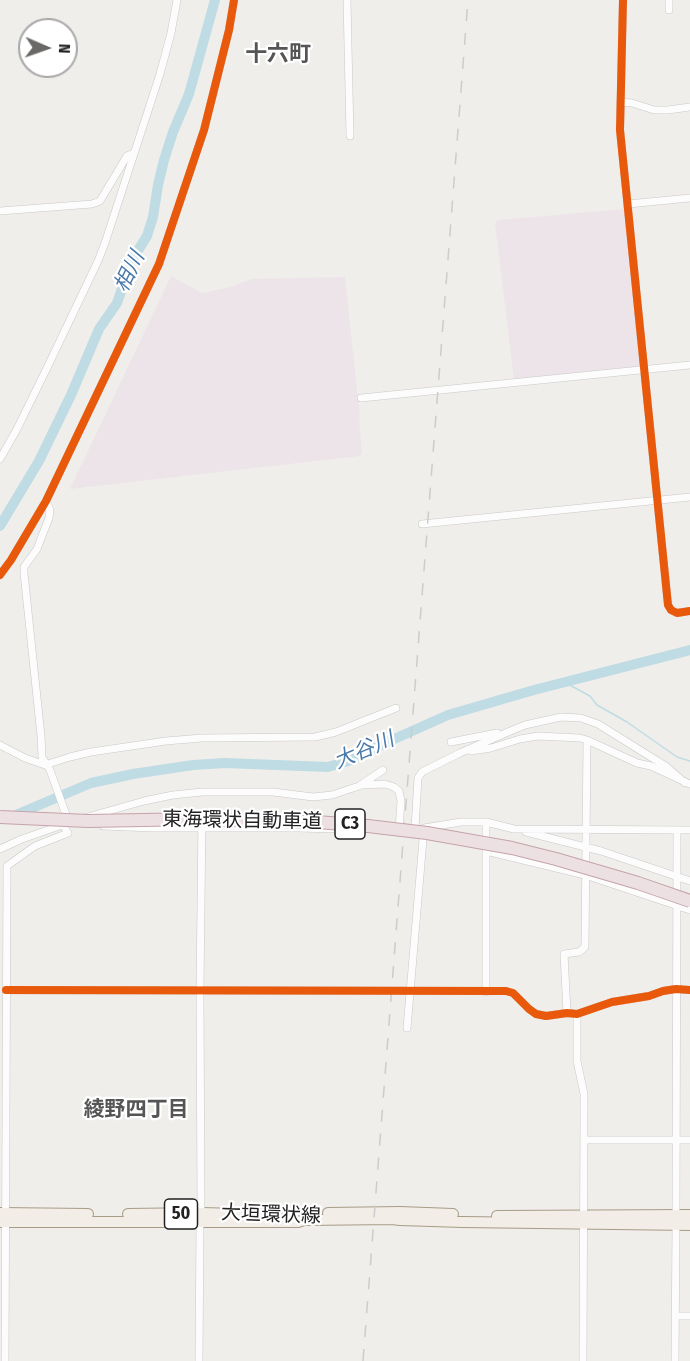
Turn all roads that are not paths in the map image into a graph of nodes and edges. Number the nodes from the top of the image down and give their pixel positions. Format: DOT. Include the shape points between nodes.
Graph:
graph roads {
  1 [pos="177,0"];
  2 [pos="234,0"];
  3 [pos="347,0"];
  4 [pos="623,0"];
  5 [pos="669,0"];
  6 [pos="669,10"];
  7 [pos="620,102"];
  8 [pos="690,107"];
  9 [pos="350,136"];
  10 [pos="134,153"];
  11 [pos="690,198"];
  12 [pos="628,204"];
  13 [pos="0,211"];
  14 [pos="690,365"];
  15 [pos="644,369"];
  16 [pos="362,398"];
  17 [pos="0,459"];
  18 [pos="690,497"];
  19 [pos="657,500"];
  20 [pos="46,501"];
  21 [pos="422,525"];
  22 [pos="0,575"];
  23 [pos="690,611"];
  24 [pos="396,708"];
  25 [pos="508,732"];
  26 [pos="587,740"];
  27 [pos="451,742"];
  28 [pos="0,745"];
  29 [pos="460,753"];
  30 [pos="48,767"];
  31 [pos="384,770"];
  32 [pos="688,784"];
  33 [pos="359,786"];
  34 [pos="202,815"];
  35 [pos="0,817"];
  36 [pos="68,821"];
  37 [pos="486,822"];
  38 [pos="201,828"];
  39 [pos="415,828"];
  40 [pos="424,828"];
  41 [pos="399,829"];
  42 [pos="514,829"];
  43 [pos="585,829"];
  44 [pos="677,830"];
  45 [pos="690,830"];
  46 [pos="585,847"];
  47 [pos="0,849"];
  48 [pos="486,850"];
  49 [pos="585,875"];
  50 [pos="678,877"];
  51 [pos="690,881"];
  52 [pos="684,903"];
  53 [pos="690,910"];
  54 [pos="676,989"];
  55 [pos="6,990"];
  56 [pos="690,990"];
  57 [pos="200,991"];
  58 [pos="410,992"];
  59 [pos="486,992"];
  60 [pos="567,1013"];
  61 [pos="577,1014"];
  62 [pos="407,1028"];
  63 [pos="584,1140"];
  64 [pos="675,1140"];
  65 [pos="690,1140"];
  66 [pos="690,1215"];
  67 [pos="3,1217"];
  68 [pos="200,1218"];
  69 [pos="298,1218"];
  70 [pos="463,1219"];
  71 [pos="584,1220"];
  72 [pos="676,1220"];
  73 [pos="690,1225"];
  74 [pos="675,1316"];
  75 [pos="690,1316"];
  76 [pos="5,1361"];
  77 [pos="200,1361"];
  78 [pos="583,1361"];
  79 [pos="675,1361"];
  1 -- 10 [label="street" via="160,74"];
  2 -- 20 [label="street" via="204,130 159,264"];
  3 -- 9 [label="street"];
  4 -- 7 [label="street"];
  5 -- 6 [label="street"];
  7 -- 8 [label="street" via="654,110"];
  7 -- 12 [label="street"];
  10 -- 13 [label="street" via="127,156 100,201"];
  10 -- 17 [label="street" via="98,261"];
  11 -- 12 [label="street"];
  12 -- 15 [label="street"];
  14 -- 15 [label="street"];
  15 -- 16 [label="street"];
  15 -- 19 [label="street"];
  18 -- 19 [label="street"];
  19 -- 21 [label="street"];
  19 -- 23 [label="street" via="668,604 677,613"];
  20 -- 22 [label="street"];
  20 -- 30 [label="street" via="49,518 24,573 42,757"];
  24 -- 30 [label="street" via="315,737 166,741 91,752"];
  25 -- 27 [label="street"];
  25 -- 29 [label="street"];
  25 -- 32 [label="street" via="561,717 581,718 598,724 667,766"];
  26 -- 29 [label="street" via="538,736"];
  26 -- 32 [label="street"];
  26 -- 43 [label="street"];
  28 -- 30 [label="street"];
  29 -- 39 [label="street" via="418,778"];
  30 -- 36 [label="street"];
  31 -- 33 [label="street"];
  33 -- 36 [label="street" via="313,797 273,792 173,795"];
  33 -- 41 [label="street" via="385,784 399,791"];
  34 -- 38 [label="street"];
  35 -- 52 [label="highway, 東海環状自動車道 / C3, bridge" via="317,822 426,833 556,859 638,883"];
  36 -- 38 [label="street" via="78,825"];
  36 -- 47 [label="street"];
  36 -- 55 [label="street" via="68,832 34,846 7,866"];
  37 -- 40 [label="street"];
  37 -- 42 [label="street"];
  37 -- 48 [label="street"];
  38 -- 41 [label="street" via="385,832"];
  38 -- 57 [label="street"];
  39 -- 40 [label="street"];
  39 -- 41 [label="street"];
  40 -- 58 [label="street"];
  42 -- 43 [label="street"];
  42 -- 46 [label="street"];
  43 -- 44 [label="street"];
  43 -- 46 [label="street"];
  44 -- 45 [label="street"];
  44 -- 50 [label="street"];
  46 -- 49 [label="street"];
  46 -- 50 [label="street"];
  48 -- 49 [label="street"];
  48 -- 59 [label="street"];
  49 -- 52 [label="street"];
  49 -- 60 [label="street" via="585,947 564,954"];
  50 -- 51 [label="street"];
  50 -- 52 [label="street"];
  52 -- 53 [label="street"];
  52 -- 54 [label="street"];
  54 -- 56 [label="street"];
  54 -- 61 [label="street" via="612,1002"];
  54 -- 64 [label="street"];
  55 -- 57 [label="street"];
  55 -- 67 [label="street"];
  57 -- 58 [label="street"];
  57 -- 68 [label="street"];
  58 -- 59 [label="street"];
  58 -- 62 [label="street"];
  59 -- 60 [label="street" via="513,993 536,1014"];
  60 -- 61 [label="street"];
  61 -- 63 [label="street"];
  63 -- 64 [label="street"];
  63 -- 71 [label="street"];
  64 -- 65 [label="street"];
  64 -- 72 [label="street"];
  66 -- 72 [label="main road, 大垣環状線 / 50"];
  67 -- 68 [label="main road, 大垣環状線 / 50" via="103,1221"];
  67 -- 76 [label="street"];
  68 -- 69 [label="main road, 大垣環状線 / 50"];
  68 -- 77 [label="street"];
  69 -- 70 [label="main road, 大垣環状線 / 50"];
  69 -- 70 [label="main road" via="304,1223 378,1225 457,1224"];
  70 -- 71 [label="main road, 大垣環状線 / 50"];
  71 -- 72 [label="main road, 大垣環状線 / 50"];
  71 -- 78 [label="street"];
  72 -- 73 [label="main road, 大垣環状線 / 50"];
  72 -- 74 [label="street"];
  74 -- 75 [label="street"];
  74 -- 79 [label="street"];
}
